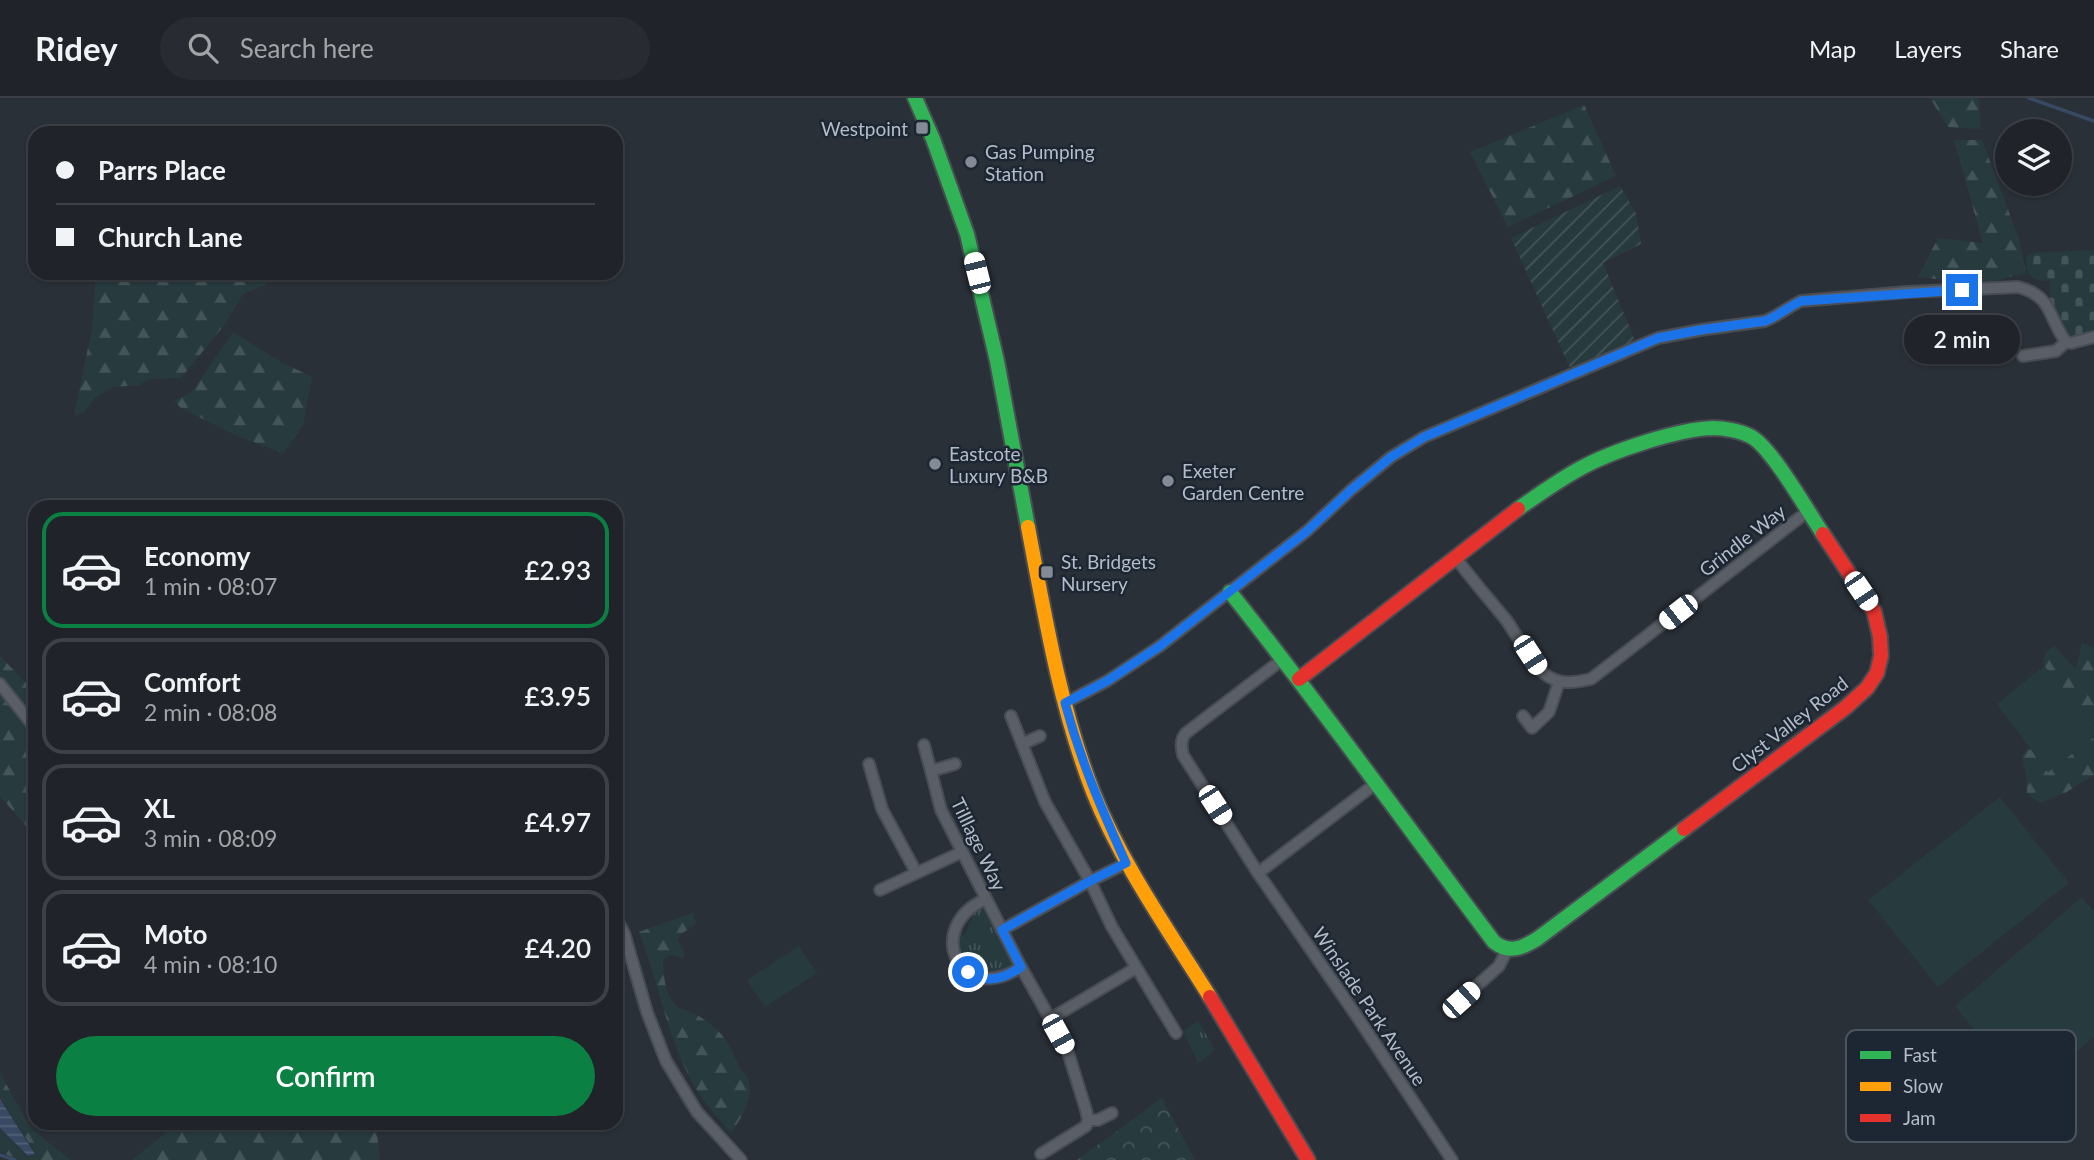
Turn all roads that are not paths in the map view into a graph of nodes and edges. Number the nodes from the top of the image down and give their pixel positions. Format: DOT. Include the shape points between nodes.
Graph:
graph roads {
  1 [pos="915,98"];
  2 [pos="2094,337"];
  3 [pos="2066,342"];
  4 [pos="2023,356"];
  5 [pos="1807,512"];
  6 [pos="1456,558"];
  7 [pos="1230,592"];
  8 [pos="1283,659"];
  9 [pos="1299,679"];
  10 [pos="1559,682"];
  11 [pos="0,684"];
  12 [pos="1065,703"];
  13 [pos="1011,716"];
  14 [pos="1523,716"];
  15 [pos="28,719"];
  16 [pos="1040,736"];
  17 [pos="1022,744"];
  18 [pos="924,745"];
  19 [pos="869,764"];
  20 [pos="954,764"];
  21 [pos="932,771"];
  22 [pos="1375,784"];
  23 [pos="962,852"];
  24 [pos="1126,863"];
  25 [pos="916,872"];
  26 [pos="1258,873"];
  27 [pos="1090,881"];
  28 [pos="880,890"];
  29 [pos="986,899"];
  30 [pos="1002,930"];
  31 [pos="623,931"];
  32 [pos="1507,950"];
  33 [pos="1021,967"];
  34 [pos="1136,968"];
  35 [pos="1461,1000"];
  36 [pos="1050,1018"];
  37 [pos="1176,1034"];
  38 [pos="1112,1114"];
  39 [pos="1088,1120"];
  40 [pos="1041,1154"];
  41 [pos="741,1160"];
  42 [pos="1308,1160"];
  43 [pos="1452,1160"];
  1 -- 12 [label="street" via="967,234"];
  2 -- 3 [label="street"];
  3 -- 4 [label="street" via="2056,351"];
  3 -- 7 [label="street" via="2039,295 2018,287 1801,301 1765,321 1658,338 1424,437 1391,457"];
  5 -- 6 [label="street, Clyst Valley Road" via="1776,463 1750,436 1703,429 1620,451 1581,468 1508,516"];
  5 -- 10 [label="street, Grindle Way" via="1591,679"];
  5 -- 32 [label="street, Clyst Valley Road" via="1874,611 1881,647 1873,681 1845,708 1536,939"];
  6 -- 9 [label="street, Clyst Valley Road"];
  6 -- 10 [label="street" via="1540,670"];
  7 -- 8 [label="street"];
  7 -- 12 [label="street" via="1160,646"];
  8 -- 9 [label="street"];
  8 -- 26 [label="street, Winslade Park Avenue" via="1182,737 1183,755"];
  9 -- 22 [label="street"];
  10 -- 14 [label="street" via="1549,712 1534,732"];
  11 -- 15 [label="street"];
  12 -- 24 [label="street" via="1094,794"];
  13 -- 17 [label="street"];
  16 -- 17 [label="street"];
  17 -- 27 [label="street" via="1045,802"];
  18 -- 21 [label="street, Tilllage Way"];
  19 -- 25 [label="street" via="882,809"];
  20 -- 21 [label="street"];
  21 -- 23 [label="street, Tilllage Way" via="941,810"];
  22 -- 26 [label="street"];
  22 -- 32 [label="street" via="1494,942"];
  23 -- 25 [label="street"];
  23 -- 29 [label="street, Tilllage Way"];
  24 -- 27 [label="street"];
  24 -- 42 [label="street"];
  25 -- 28 [label="street"];
  26 -- 43 [label="street, Winslade Park Avenue"];
  27 -- 30 [label="street"];
  27 -- 34 [label="street"];
  29 -- 30 [label="street, Tilllage Way"];
  29 -- 33 [label="street" via="969,908 956,927 957,960 980,979 1006,976"];
  30 -- 33 [label="street, Tilllage Way"];
  31 -- 41 [label="street" via="666,1061 697,1112"];
  32 -- 35 [label="street" via="1499,966"];
  33 -- 36 [label="street, Tilllage Way"];
  34 -- 36 [label="street"];
  34 -- 37 [label="street"];
  36 -- 39 [label="street, Tilllage Way" via="1067,1049"];
  38 -- 39 [label="street"];
  39 -- 40 [label="street" via="1086,1126"];
}
